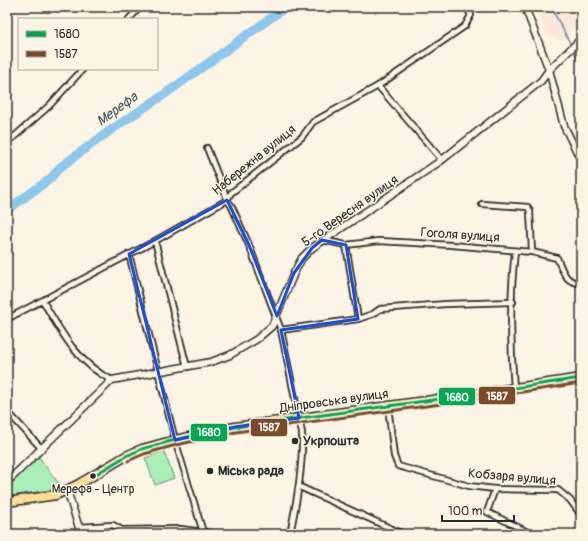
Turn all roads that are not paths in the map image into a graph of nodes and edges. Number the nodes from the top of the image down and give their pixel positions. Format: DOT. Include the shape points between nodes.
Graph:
graph roads {
  1 [pos="140,7"];
  2 [pos="466,7"];
  3 [pos="525,7"];
  4 [pos="130,18"];
  5 [pos="581,39"];
  6 [pos="82,70"];
  7 [pos="549,70"];
  8 [pos="378,86"];
  9 [pos="7,143"];
  10 [pos="207,148"];
  11 [pos="442,160"];
  12 [pos="581,160"];
  13 [pos="227,200"];
  14 [pos="482,204"];
  15 [pos="322,240"];
  16 [pos="155,241"];
  17 [pos="346,245"];
  18 [pos="515,251"];
  19 [pos="532,252"];
  20 [pos="129,254"];
  21 [pos="581,283"];
  22 [pos="42,301"];
  23 [pos="512,302"];
  24 [pos="277,316"];
  25 [pos="358,318"];
  26 [pos="7,319"];
  27 [pos="281,330"];
  28 [pos="187,367"];
  29 [pos="158,371"];
  30 [pos="581,378"];
  31 [pos="112,380"];
  32 [pos="514,388"];
  33 [pos="388,406"];
  34 [pos="7,411"];
  35 [pos="299,418"];
  36 [pos="175,440"];
  37 [pos="41,448"];
  38 [pos="7,482"];
  39 [pos="300,487"];
  40 [pos="495,489"];
  41 [pos="68,490"];
  42 [pos="7,502"];
  43 [pos="581,515"];
  44 [pos="80,527"];
  45 [pos="526,531"];
  46 [pos="203,532"];
  47 [pos="81,534"];
  48 [pos="218,534"];
  49 [pos="290,534"];
  50 [pos="403,534"];
  1 -- 4 [label="street"];
  2 -- 8 [label="street, Набережна вулиця" via="471,15 465,26"];
  3 -- 7 [label="street"];
  5 -- 7 [label="street, 5-го Вересня вулиця"];
  6 -- 9 [label="street" via="49,106"];
  7 -- 11 [label="street, 5-го Вересня вулиця" via="541,81"];
  7 -- 12 [label="street" via="564,126"];
  8 -- 11 [label="street"];
  8 -- 13 [label="street, Набережна вулиця" via="313,122 302,137 231,193"];
  10 -- 13 [label="street"];
  11 -- 15 [label="street, 5-го Вересня вулиця"];
  13 -- 16 [label="street, Набережна вулиця"];
  13 -- 24 [label="street" via="249,245"];
  14 -- 19 [label="street" via="528,207"];
  15 -- 17 [label="street, Гоголя вулиця"];
  15 -- 24 [label="street, 5-го Вересня вулиця" via="302,258"];
  16 -- 20 [label="street, Набережна вулиця"];
  16 -- 28 [label="street"];
  17 -- 18 [label="street, Гоголя вулиця" via="379,242"];
  17 -- 25 [label="street"];
  18 -- 19 [label="street, Гоголя вулиця"];
  18 -- 23 [label="street"];
  19 -- 21 [label="street, Гоголя вулиця" via="557,258 567,279 573,283"];
  20 -- 22 [label="street, Набережна вулиця"];
  20 -- 29 [label="street"];
  22 -- 26 [label="street, Набережна вулиця"];
  22 -- 31 [label="street" via="72,348 100,375"];
  23 -- 25 [label="street" via="380,309"];
  23 -- 32 [label="street"];
  24 -- 27 [label="street"];
  24 -- 28 [label="street, 5-го Вересня вулиця" via="272,326 258,339 230,355"];
  25 -- 27 [label="street"];
  27 -- 35 [label="street"];
  28 -- 29 [label="street, 5-го Вересня вулиця"];
  29 -- 31 [label="street, 5-го Вересня вулиця"];
  29 -- 36 [label="street"];
  30 -- 32 [label="highway, Дніпровська вулиця"];
  31 -- 37 [label="street"];
  32 -- 33 [label="highway, Дніпровська вулиця"];
  33 -- 35 [label="highway, Дніпровська вулиця"];
  33 -- 40 [label="street, Кобзаря вулиця" via="394,456 398,466 469,486"];
  34 -- 37 [label="street"];
  35 -- 36 [label="highway, Дніпровська вулиця" via="235,427"];
  35 -- 39 [label="street" via="303,450"];
  36 -- 41 [label="highway, Дніпровська вулиця" via="133,452"];
  36 -- 46 [label="street"];
  37 -- 38 [label="street"];
  39 -- 49 [label="street"];
  39 -- 50 [label="street"];
  40 -- 43 [label="street, Кобзаря вулиця" via="558,490 570,500"];
  40 -- 45 [label="street" via="487,512"];
  41 -- 42 [label="highway, Дніпровська вулиця" via="50,497"];
  41 -- 44 [label="street"];
  44 -- 46 [label="street" via="113,525 122,530 181,529"];
  44 -- 47 [label="street"];
  46 -- 48 [label="street"];
}
